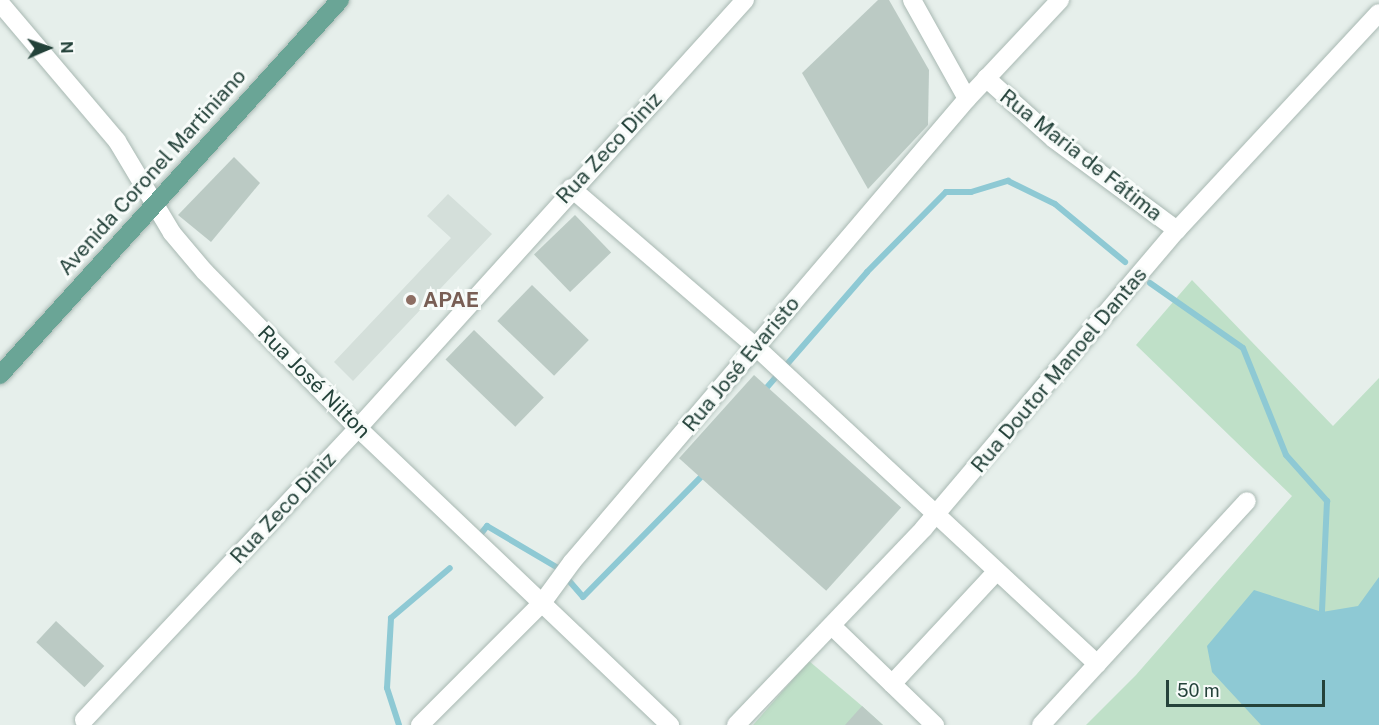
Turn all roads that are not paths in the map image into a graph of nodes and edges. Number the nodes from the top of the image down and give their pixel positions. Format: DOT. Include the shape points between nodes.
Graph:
graph roads {
  1 [pos="340,0"];
  2 [pos="745,0"];
  3 [pos="912,0"];
  4 [pos="1060,0"];
  5 [pos="6,8"];
  6 [pos="1379,13"];
  7 [pos="986,78"];
  8 [pos="967,99"];
  9 [pos="571,188"];
  10 [pos="154,201"];
  11 [pos="1177,230"];
  12 [pos="756,347"];
  13 [pos="0,375"];
  14 [pos="358,428"];
  15 [pos="1247,501"];
  16 [pos="935,516"];
  17 [pos="996,572"];
  18 [pos="542,603"];
  19 [pos="832,626"];
  20 [pos="1097,664"];
  21 [pos="892,684"];
  22 [pos="84,720"];
  23 [pos="420,725"];
  24 [pos="670,725"];
  25 [pos="736,725"];
  26 [pos="935,725"];
  27 [pos="1041,725"];
  1 -- 10 [label="main road, Avenida Coronel Martiniano"];
  2 -- 9 [label="street, Rua Zeco Diniz"];
  3 -- 8 [label="street, Rua Maria de Fátima"];
  4 -- 7 [label="street, Rua José Evaristo"];
  5 -- 10 [label="street, Rua José Nilton" via="117,141"];
  6 -- 11 [label="street, Rua Doutor Manoel Dantas"];
  7 -- 8 [label="street, Rua José Evaristo"];
  7 -- 11 [label="street, Rua Maria de Fátima" via="1054,139"];
  8 -- 12 [label="street, Rua José Evaristo"];
  9 -- 12 [label="street"];
  9 -- 14 [label="street, Rua Zeco Diniz"];
  10 -- 13 [label="main road, Avenida Coronel Martiniano"];
  10 -- 14 [label="street, Rua José Nilton" via="172,233 205,272"];
  11 -- 16 [label="street, Rua Doutor Manoel Dantas"];
  12 -- 16 [label="street"];
  12 -- 18 [label="street, Rua José Evaristo"];
  14 -- 18 [label="street, Rua José Nilton"];
  14 -- 22 [label="street, Rua Zeco Diniz"];
  15 -- 20 [label="street"];
  16 -- 17 [label="street"];
  16 -- 19 [label="street, Rua Doutor Manoel Dantas"];
  17 -- 20 [label="street"];
  17 -- 21 [label="street"];
  18 -- 23 [label="street, Rua José Evaristo"];
  18 -- 24 [label="street, Rua José Nilton"];
  19 -- 21 [label="street"];
  19 -- 25 [label="street, Rua Doutor Manoel Dantas"];
  20 -- 27 [label="street"];
  21 -- 26 [label="street"];
}
